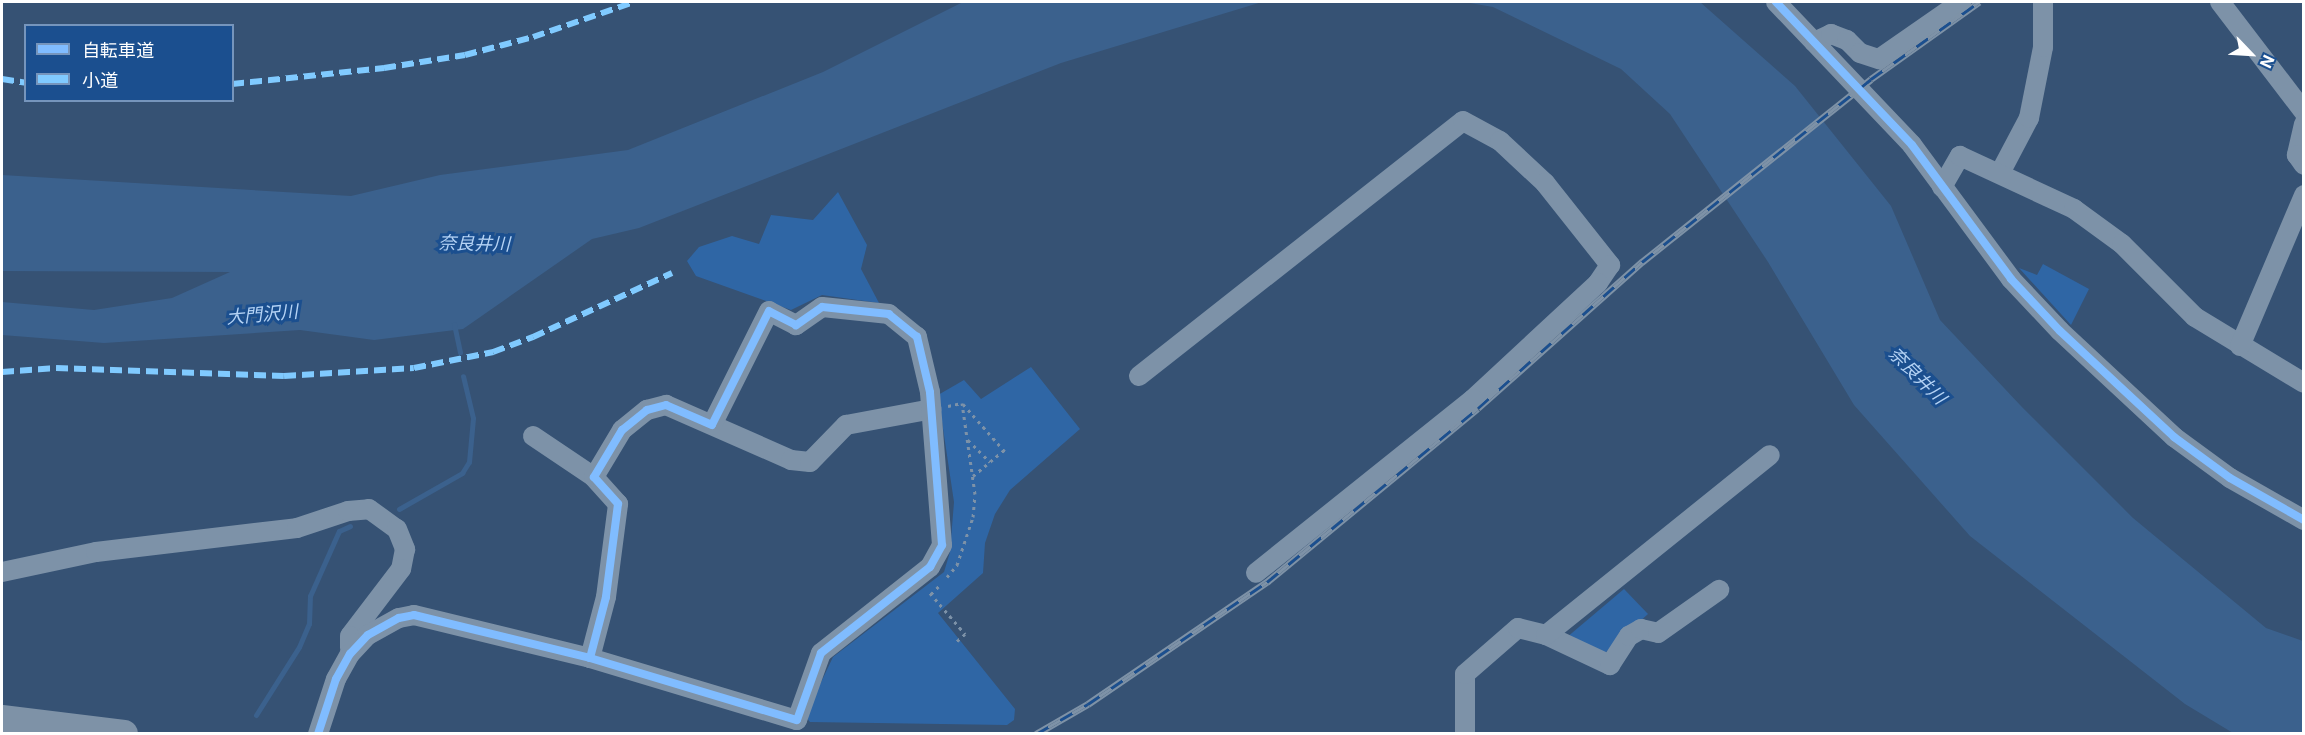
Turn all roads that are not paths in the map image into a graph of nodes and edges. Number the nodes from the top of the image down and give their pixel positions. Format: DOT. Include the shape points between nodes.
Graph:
graph roads {
  1 [pos="1776,2"];
  2 [pos="1961,2"];
  3 [pos="2043,2"];
  4 [pos="2220,2"];
  5 [pos="1814,42"];
  6 [pos="2304,112"];
  7 [pos="2304,124"];
  8 [pos="2304,165"];
  9 [pos="2000,173"];
  10 [pos="1942,187"];
  11 [pos="2304,195"];
  12 [pos="2240,346"];
  13 [pos="1140,376"];
  14 [pos="2304,383"];
  15 [pos="932,409"];
  16 [pos="712,425"];
  17 [pos="532,436"];
  18 [pos="1770,455"];
  19 [pos="594,477"];
  20 [pos="2304,520"];
  21 [pos="2,572"];
  22 [pos="1256,573"];
  23 [pos="1719,590"];
  24 [pos="1546,635"];
  25 [pos="350,654"];
  26 [pos="590,658"];
  27 [pos="2,719"];
  28 [pos="124,734"];
  29 [pos="318,734"];
  30 [pos="1465,734"];
  1 -- 5 [label="street"];
  2 -- 5 [label="street" via="1879,59 1860,53 1847,40 1831,34"];
  3 -- 9 [label="street" via="2043,47 2029,118"];
  4 -- 6 [label="street"];
  5 -- 10 [label="street" via="1912,145"];
  7 -- 8 [label="street" via="2297,154"];
  9 -- 10 [label="street" via="1960,156"];
  9 -- 12 [label="street" via="2074,209 2122,244 2195,317"];
  10 -- 20 [label="street" via="2011,279 2060,331 2174,437 2230,478"];
  11 -- 12 [label="street"];
  12 -- 14 [label="street"];
  13 -- 22 [label="street" via="1463,121 1500,141 1545,183 1610,265 1598,283 1473,399"];
  15 -- 16 [label="street" via="846,425 810,462 791,460"];
  15 -- 16 [label="street" via="917,337 889,314 822,307 796,325 768,311"];
  15 -- 26 [label="street" via="942,545 930,567 821,652 798,720"];
  16 -- 19 [label="street" via="666,405 647,410 621,430"];
  17 -- 19 [label="street"];
  18 -- 24 [label="street"];
  19 -- 26 [label="street" via="618,504 606,597"];
  21 -- 25 [label="street" via="96,552 297,528 348,511 369,509 397,529 405,549 401,569 350,636"];
  23 -- 24 [label="street" via="1658,633 1641,629 1629,636 1610,665"];
  24 -- 30 [label="street" via="1518,628 1465,674"];
  25 -- 26 [label="street" via="368,635 414,615"];
  25 -- 29 [label="street" via="336,678"];
  27 -- 28 [label="highway"];
}
